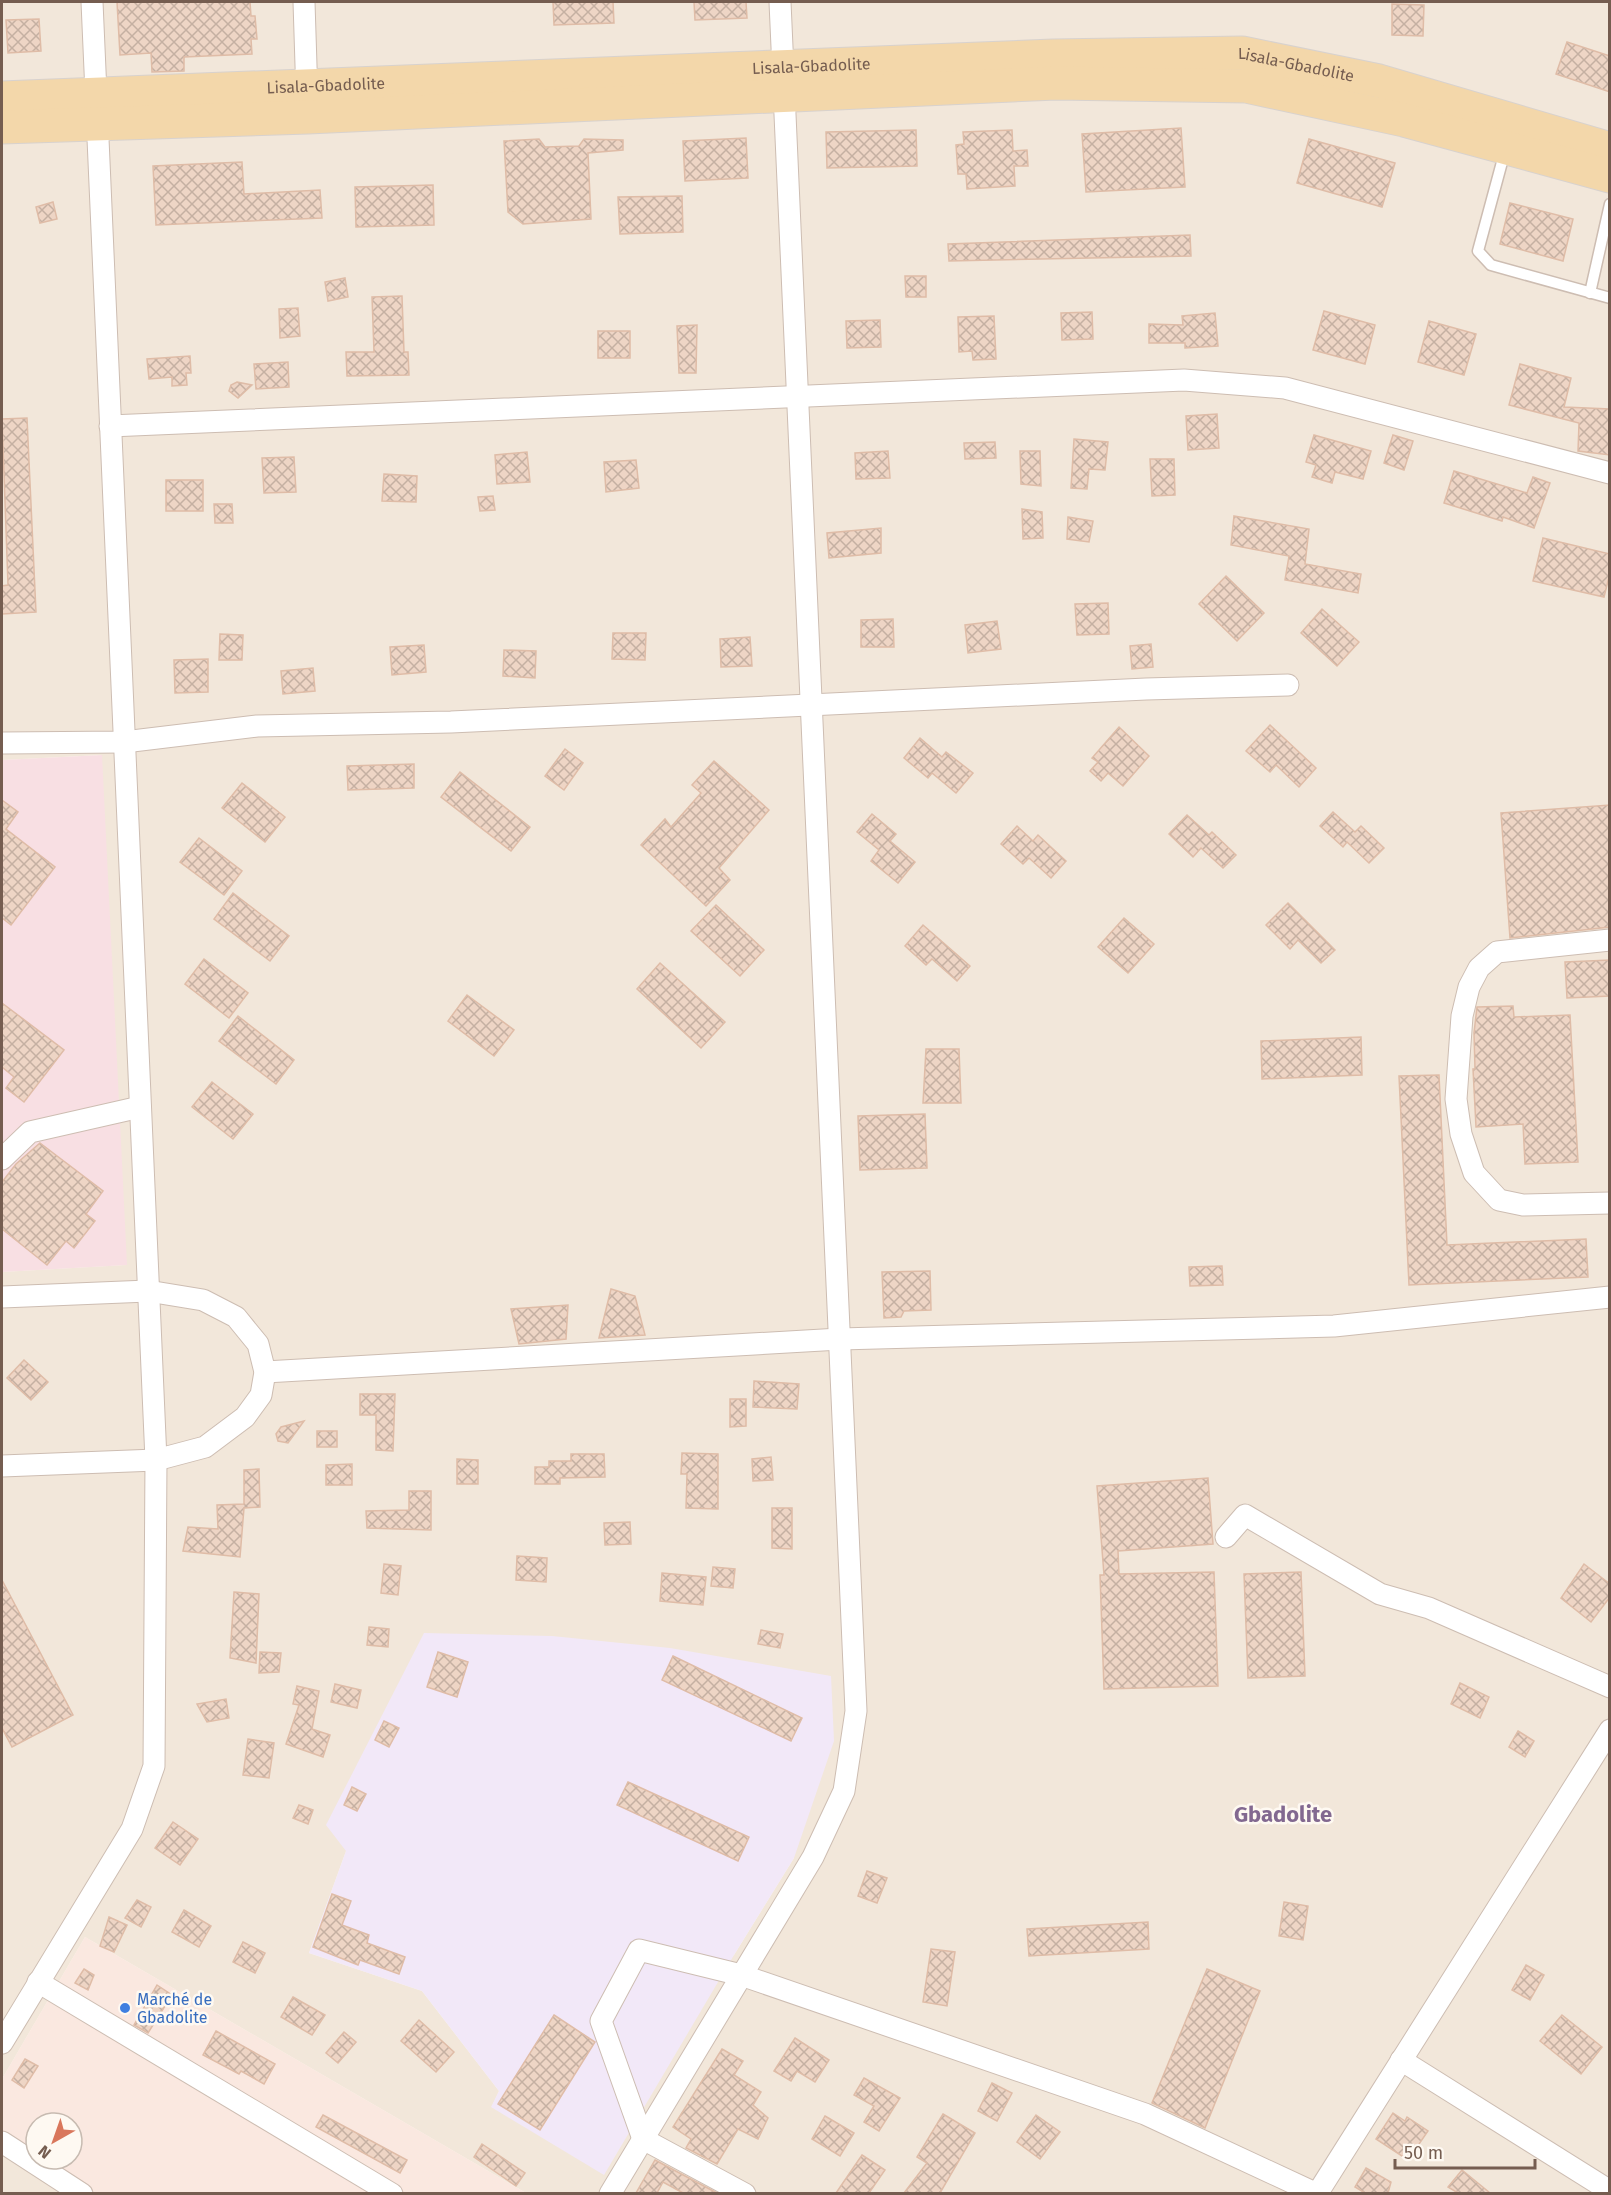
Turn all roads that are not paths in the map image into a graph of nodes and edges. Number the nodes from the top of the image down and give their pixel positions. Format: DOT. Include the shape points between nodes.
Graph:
graph roads {
  1 [pos="92,2"];
  2 [pos="304,2"];
  3 [pos="780,2"];
  4 [pos="1055,70"];
  5 [pos="783,80"];
  6 [pos="306,84"];
  7 [pos="2,98"];
  8 [pos="98,108"];
  9 [pos="308,117"];
  10 [pos="2,127"];
  11 [pos="1506,147"];
  12 [pos="1610,149"];
  13 [pos="1610,176"];
  14 [pos="1610,204"];
  15 [pos="1590,293"];
  16 [pos="1610,298"];
  17 [pos="797,398"];
  18 [pos="110,426"];
  19 [pos="1610,473"];
  20 [pos="1288,685"];
  21 [pos="811,704"];
  22 [pos="124,742"];
  23 [pos="2,743"];
  24 [pos="1610,940"];
  25 [pos="140,1107"];
  26 [pos="2,1159"];
  27 [pos="1610,1203"];
  28 [pos="148,1291"];
  29 [pos="2,1297"];
  30 [pos="1610,1297"];
  31 [pos="840,1339"];
  32 [pos="265,1372"];
  33 [pos="156,1460"];
  34 [pos="2,1466"];
  35 [pos="1226,1537"];
  36 [pos="1610,1687"];
  37 [pos="1610,1730"];
  38 [pos="741,1975"];
  39 [pos="38,1982"];
  40 [pos="2,2043"];
  41 [pos="1401,2060"];
  42 [pos="643,2139"];
  43 [pos="2,2142"];
  44 [pos="1610,2191"];
  45 [pos="82,2193"];
  46 [pos="392,2193"];
  47 [pos="610,2193"];
  48 [pos="745,2193"];
  49 [pos="1317,2193"];
  1 -- 8 [label="street"];
  2 -- 6 [label="street"];
  3 -- 5 [label="street"];
  4 -- 5 [label="main road, Lisala-Gbadolite"];
  4 -- 11 [label="main road, Lisala-Gbadolite" via="1246,86"];
  4 -- 12 [label="main road, Lisala-Gbadolite" via="1242,53 1379,81"];
  5 -- 6 [label="main road, Lisala-Gbadolite"];
  5 -- 9 [label="main road, Lisala-Gbadolite"];
  5 -- 17 [label="street"];
  6 -- 8 [label="main road, Lisala-Gbadolite"];
  6 -- 9 [label="street"];
  7 -- 8 [label="main road, Lisala-Gbadolite"];
  8 -- 9 [label="main road, Lisala-Gbadolite"];
  8 -- 10 [label="main road, Lisala-Gbadolite"];
  8 -- 18 [label="street"];
  11 -- 13 [label="main road, Lisala-Gbadolite"];
  11 -- 15 [label="lane" via="1478,251 1491,265"];
  14 -- 15 [label="lane"];
  15 -- 16 [label="lane"];
  17 -- 18 [label="street"];
  17 -- 19 [label="street" via="1184,380 1274,387"];
  17 -- 21 [label="street"];
  18 -- 22 [label="street"];
  20 -- 21 [label="street"];
  21 -- 22 [label="street" via="451,722 257,726"];
  21 -- 31 [label="street"];
  22 -- 23 [label="street"];
  22 -- 25 [label="street"];
  24 -- 27 [label="street" via="1497,952 1479,968 1468,987 1462,1016 1456,1099 1461,1134 1474,1173 1499,1200 1523,1205"];
  25 -- 26 [label="street" via="30,1132"];
  25 -- 28 [label="street"];
  28 -- 29 [label="street"];
  28 -- 32 [label="street" via="203,1300 236,1317 258,1344"];
  28 -- 33 [label="street"];
  30 -- 31 [label="street" via="1334,1326"];
  31 -- 32 [label="street"];
  31 -- 38 [label="street" via="856,1711 844,1791 813,1857"];
  32 -- 33 [label="street" via="261,1395 245,1417 205,1447"];
  33 -- 34 [label="street"];
  33 -- 39 [label="street" via="154,1766 132,1829"];
  35 -- 36 [label="street" via="1245,1515 1380,1594 1429,1608"];
  37 -- 41 [label="street"];
  38 -- 42 [label="street"];
  38 -- 42 [label="street" via="639,1950 601,2021"];
  38 -- 49 [label="street" via="1145,2114"];
  39 -- 40 [label="street"];
  39 -- 46 [label="street"];
  41 -- 44 [label="street"];
  41 -- 49 [label="street"];
  42 -- 47 [label="street"];
  42 -- 48 [label="street"];
  43 -- 45 [label="street"];
}
